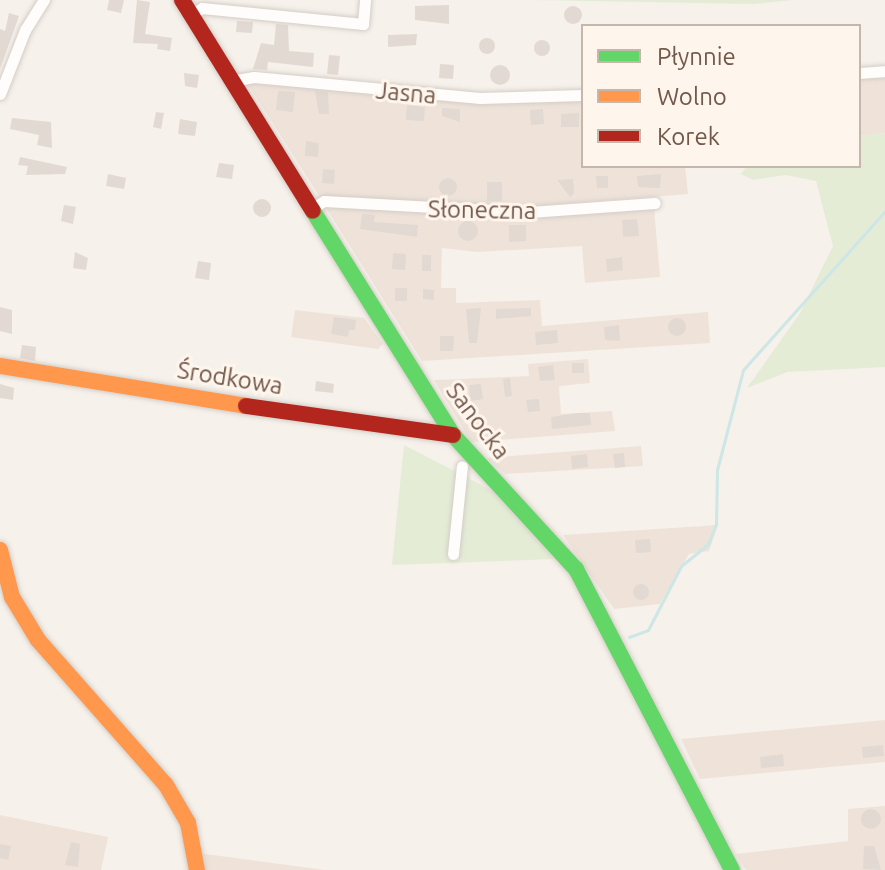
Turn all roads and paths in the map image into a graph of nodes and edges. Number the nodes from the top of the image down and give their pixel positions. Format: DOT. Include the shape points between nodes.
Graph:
graph roads {
  1 [pos="44,0"];
  2 [pos="365,0"];
  3 [pos="186,7"];
  4 [pos="885,71"];
  5 [pos="861,73"];
  6 [pos="231,81"];
  7 [pos="0,94"];
  8 [pos="581,95"];
  9 [pos="655,203"];
  10 [pos="311,209"];
  11 [pos="0,366"];
  12 [pos="453,435"];
  13 [pos="462,466"];
  14 [pos="0,550"];
  15 [pos="453,554"];
  16 [pos="197,870"];
  17 [pos="732,870"];
  1 -- 7 [label="street" via="25,30"];
  2 -- 3 [label="street" via="363,24"];
  3 -- 6 [label="street, Sanocka"];
  4 -- 5 [label="street"];
  6 -- 8 [label="street, Jasna" via="254,77 480,98"];
  6 -- 10 [label="street, Sanocka"];
  9 -- 10 [label="street, Słoneczna" via="515,212 324,201"];
  10 -- 12 [label="street, Sanocka"];
  11 -- 12 [label="street, Środkowa"];
  12 -- 17 [label="street, Sanocka" via="576,569"];
  13 -- 15 [label="street"];
  14 -- 16 [label="street" via="12,597 38,640 166,785 188,823"];
}
